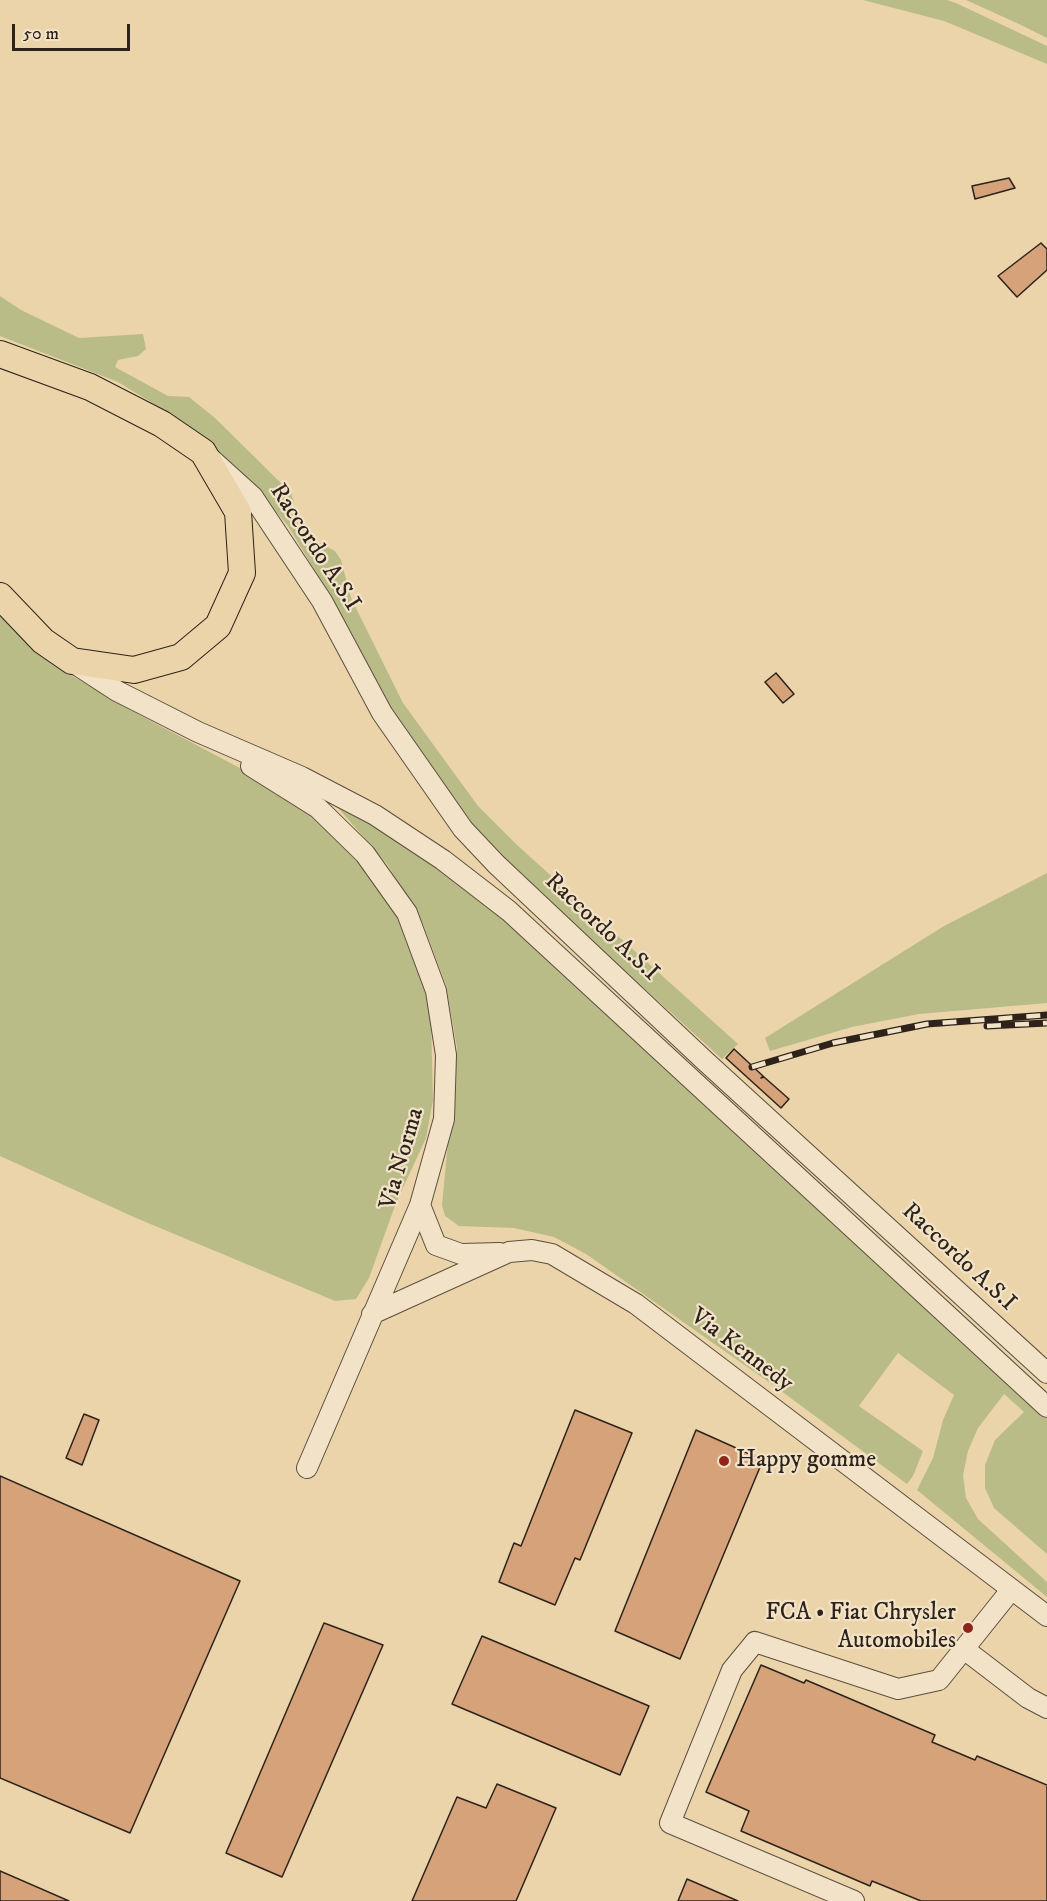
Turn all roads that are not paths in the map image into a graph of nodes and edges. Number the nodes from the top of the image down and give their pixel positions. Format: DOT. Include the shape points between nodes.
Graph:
graph roads {
  1 [pos="0,354"];
  2 [pos="203,452"];
  3 [pos="0,596"];
  4 [pos="72,661"];
  5 [pos="198,732"];
  6 [pos="420,1205"];
  7 [pos="509,1252"];
  8 [pos="372,1314"];
  9 [pos="1047,1373"];
  10 [pos="1047,1407"];
  11 [pos="307,1468"];
  12 [pos="1011,1590"];
  13 [pos="1047,1616"];
  14 [pos="964,1649"];
  15 [pos="1047,1708"];
  16 [pos="854,1901"];
  1 -- 2 [label="main road" via="90,387 162,424"];
  2 -- 4 [label="main road" via="238,512 242,573 218,626 181,657 134,670"];
  2 -- 9 [label="street, Raccordo A.S.I" via="253,497 322,601 382,713 471,838 713,1068"];
  3 -- 4 [label="main road" via="43,641"];
  4 -- 5 [label="street, Raccordo A.S.I" via="117,691"];
  5 -- 6 [label="street, Via Norma" via="318,808 365,854 407,913 436,991 446,1055 444,1119"];
  5 -- 10 [label="street, Raccordo A.S.I" via="302,777 375,815 443,860 509,911"];
  6 -- 7 [label="street" via="436,1245 460,1254"];
  6 -- 8 [label="street, Via Norma"];
  7 -- 8 [label="street, Via Kennedy"];
  7 -- 12 [label="street, Via Kennedy" via="532,1250 552,1254 636,1304"];
  8 -- 11 [label="street, Via Norma"];
  12 -- 13 [label="street, Via Kennedy"];
  12 -- 14 [label="street"];
  14 -- 15 [label="street"];
  14 -- 16 [label="street" via="939,1680 898,1689 755,1642 732,1670 670,1823"];
}
